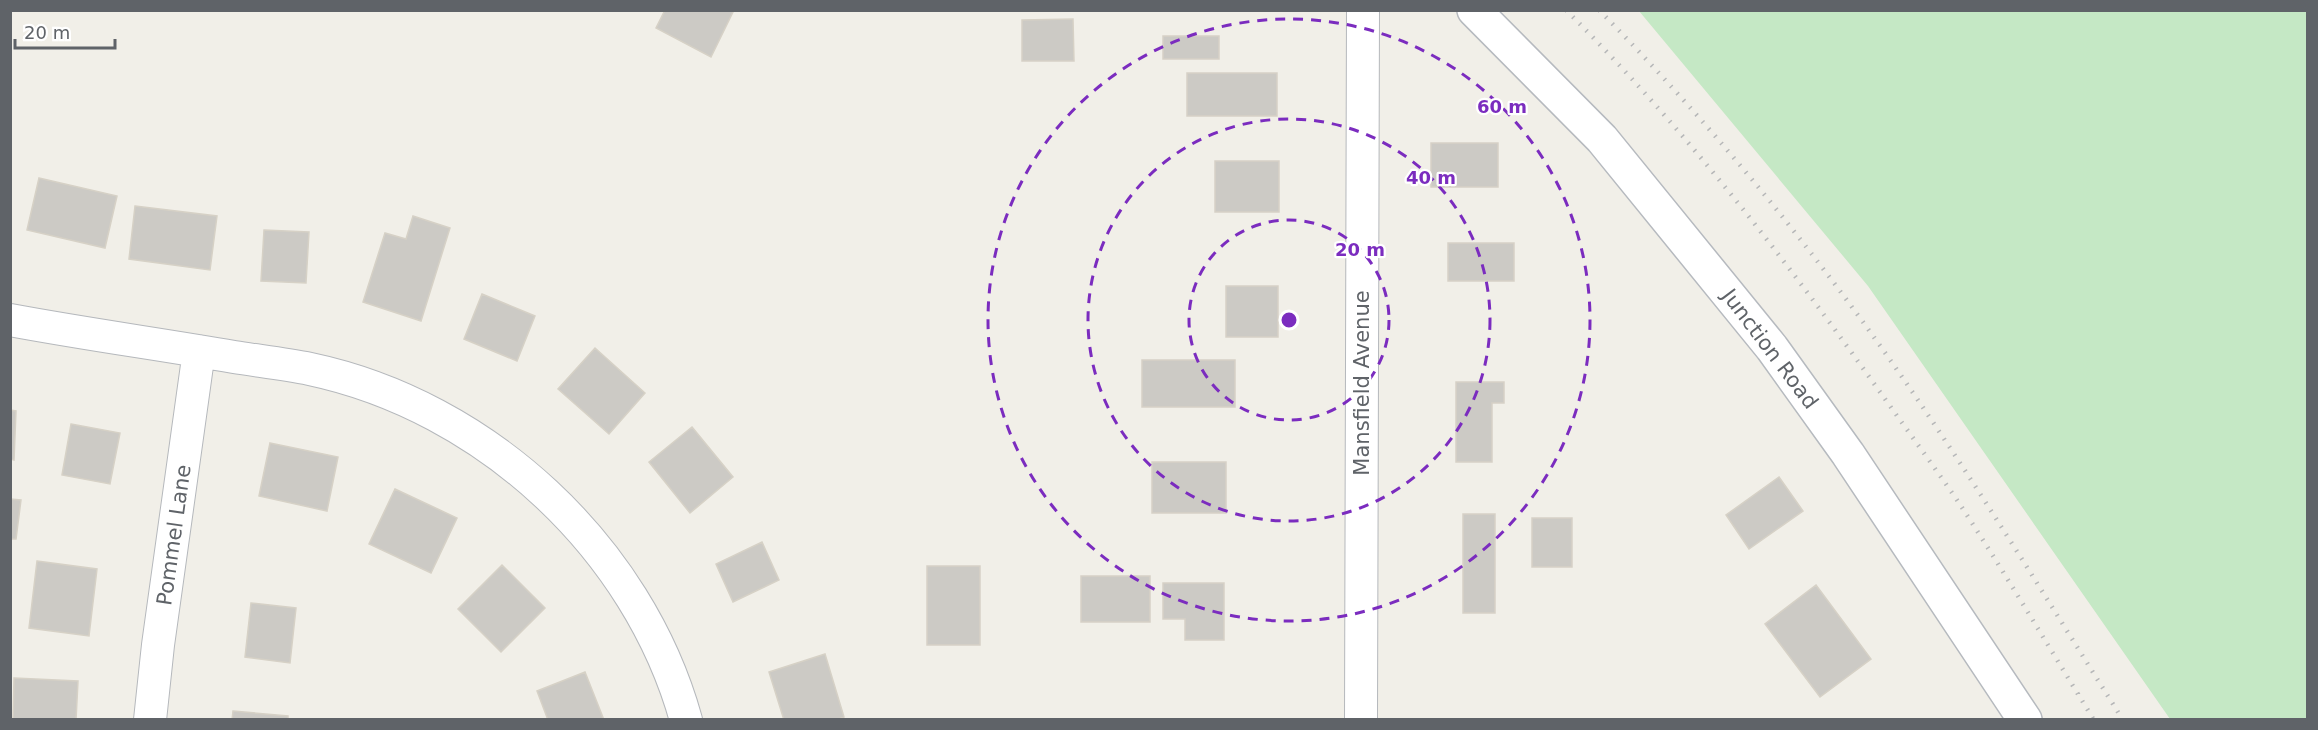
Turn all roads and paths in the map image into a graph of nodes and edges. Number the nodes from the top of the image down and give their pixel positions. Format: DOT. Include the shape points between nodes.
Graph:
graph roads {
  1 [pos="1363,10"];
  2 [pos="1474,10"];
  3 [pos="10,320"];
  4 [pos="200,351"];
  5 [pos="150,720"];
  6 [pos="686,720"];
  7 [pos="1361,720"];
  8 [pos="2025,720"];
  1 -- 7 [label="street, Mansfield Avenue"];
  2 -- 8 [label="street, Junction Road" via="1602,139 1772,348 1848,454"];
  3 -- 4 [label="street"];
  4 -- 5 [label="street, Pommel Lane"];
  4 -- 6 [label="street" via="311,369 370,386 431,412 482,442 534,482 583,531 625,586 657,643"];
}
